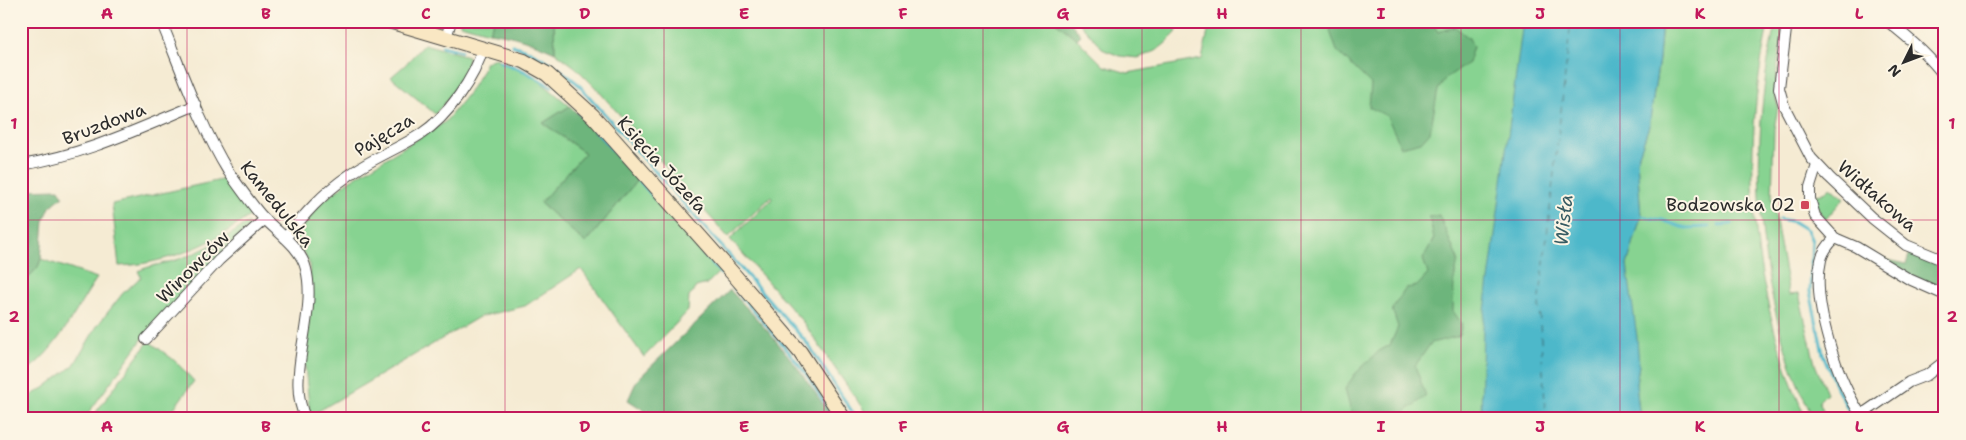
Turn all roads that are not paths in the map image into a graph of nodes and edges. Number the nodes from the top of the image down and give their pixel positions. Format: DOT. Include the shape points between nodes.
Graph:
graph roads {
  1 [pos="162,21"];
  2 [pos="388,21"];
  3 [pos="451,21"];
  4 [pos="1787,21"];
  5 [pos="1888,21"];
  6 [pos="446,38"];
  7 [pos="483,48"];
  8 [pos="1945,78"];
  9 [pos="196,105"];
  10 [pos="21,165"];
  11 [pos="1817,165"];
  12 [pos="265,219"];
  13 [pos="285,238"];
  14 [pos="1835,238"];
  15 [pos="1945,261"];
  16 [pos="1945,295"];
  17 [pos="146,339"];
  18 [pos="1945,361"];
  19 [pos="1862,417"];
  20 [pos="306,419"];
  21 [pos="844,419"];
  1 -- 9 [label="street, Kamedulska"];
  2 -- 6 [label="main road, Księcia Józefa"];
  3 -- 6 [label="street"];
  4 -- 11 [label="street, Widłakowa" via="1779,88 1784,106"];
  5 -- 8 [label="street" via="1915,44"];
  6 -- 7 [label="main road, Księcia Józefa"];
  7 -- 13 [label="street, Pajęcza" via="455,102 439,119 422,134 349,175 324,195"];
  7 -- 21 [label="main road, Księcia Józefa" via="524,61 547,74 593,116 800,352"];
  9 -- 10 [label="street, Bruzdowa" via="102,144 54,160"];
  9 -- 12 [label="street, Kamedulska" via="228,170"];
  11 -- 14 [label="street, Widłakowa" via="1810,187 1811,204 1815,216"];
  11 -- 15 [label="street, Widłakowa" via="1872,218 1906,245"];
  12 -- 13 [label="street, Kamedulska"];
  12 -- 17 [label="street, Winowców" via="219,260"];
  13 -- 20 [label="street, Kamedulska" via="301,256 306,269 308,308 298,389"];
  14 -- 16 [label="street, Widłakowa"];
  14 -- 19 [label="street" via="1821,258 1818,293 1837,369"];
  18 -- 19 [label="street" via="1927,376 1909,382"];
}
